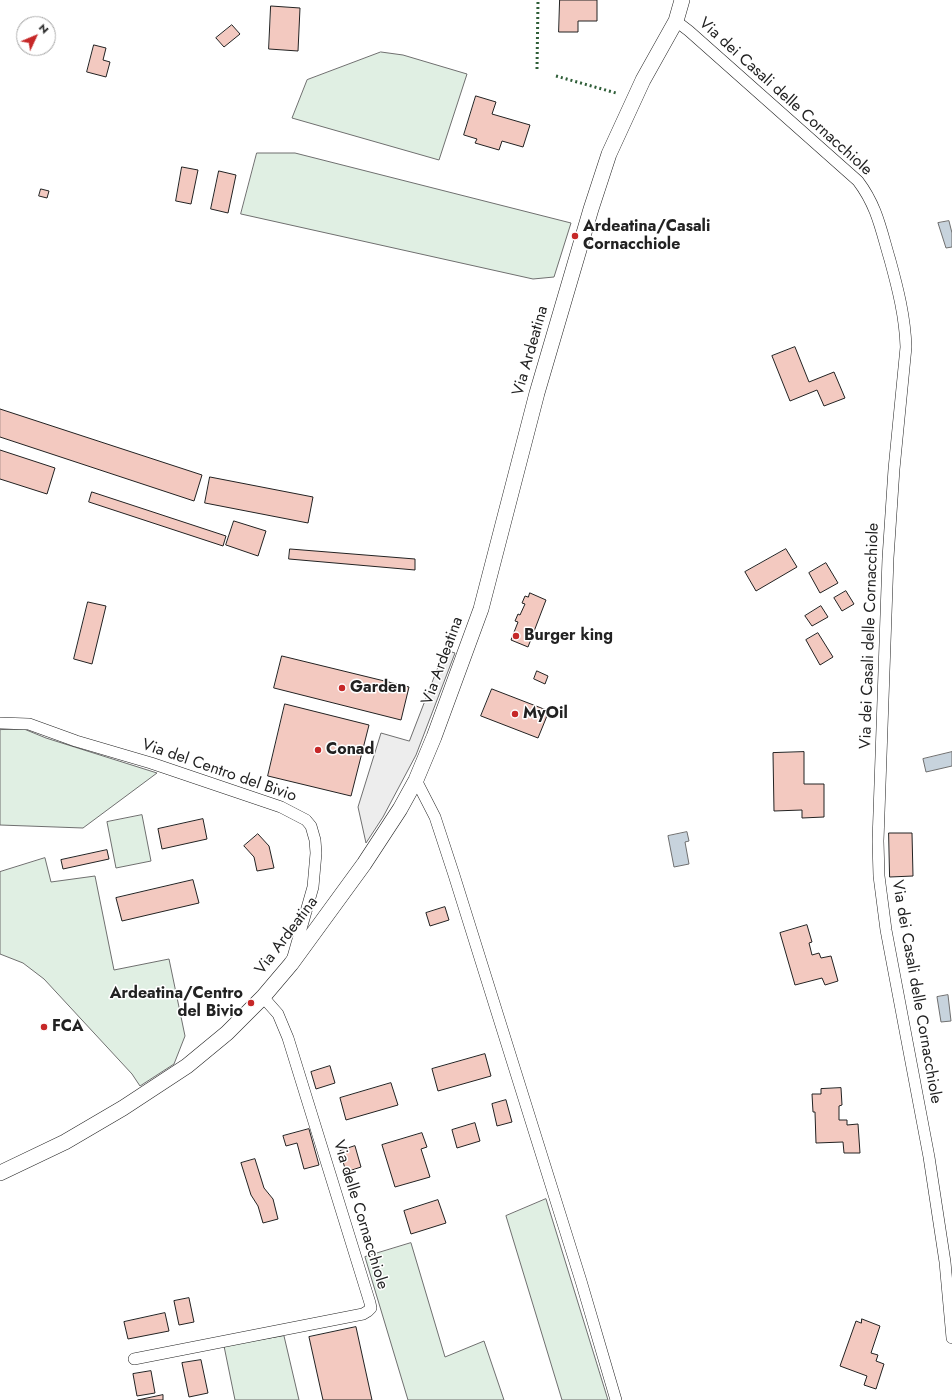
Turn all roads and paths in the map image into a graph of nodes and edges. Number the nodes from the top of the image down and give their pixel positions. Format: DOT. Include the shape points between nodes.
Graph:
graph roads {
  1 [pos="682,0"];
  2 [pos="676,21"];
  3 [pos="0,723"];
  4 [pos="416,780"];
  5 [pos="291,964"];
  6 [pos="263,997"];
  7 [pos="0,1173"];
  8 [pos="952,1338"];
  9 [pos="134,1358"];
  10 [pos="616,1400"];
  1 -- 2 [label="main road, Via Ardeatina"];
  2 -- 4 [label="main road, Via Ardeatina" via="643,80 609,154 537,393 481,609"];
  2 -- 8 [label="street, Via dei Casali delle Cornacchiole" via="858,181 869,196 878,216 901,304 905,353 889,551 878,841 879,876 886,930 929,1157 945,1262"];
  3 -- 5 [label="street, Via del Centro del Bivio" via="29,724 281,807 306,820 311,826 315,840 313,887"];
  4 -- 5 [label="main road, Via Ardeatina" via="381,839"];
  4 -- 10 [label="street" via="435,817"];
  5 -- 6 [label="main road, Via Ardeatina"];
  6 -- 7 [label="main road, Via Ardeatina" via="227,1033 165,1081 65,1142"];
  6 -- 9 [label="street, Via delle Cornacchiole" via="278,1014 288,1038 371,1308 363,1314"];
}
